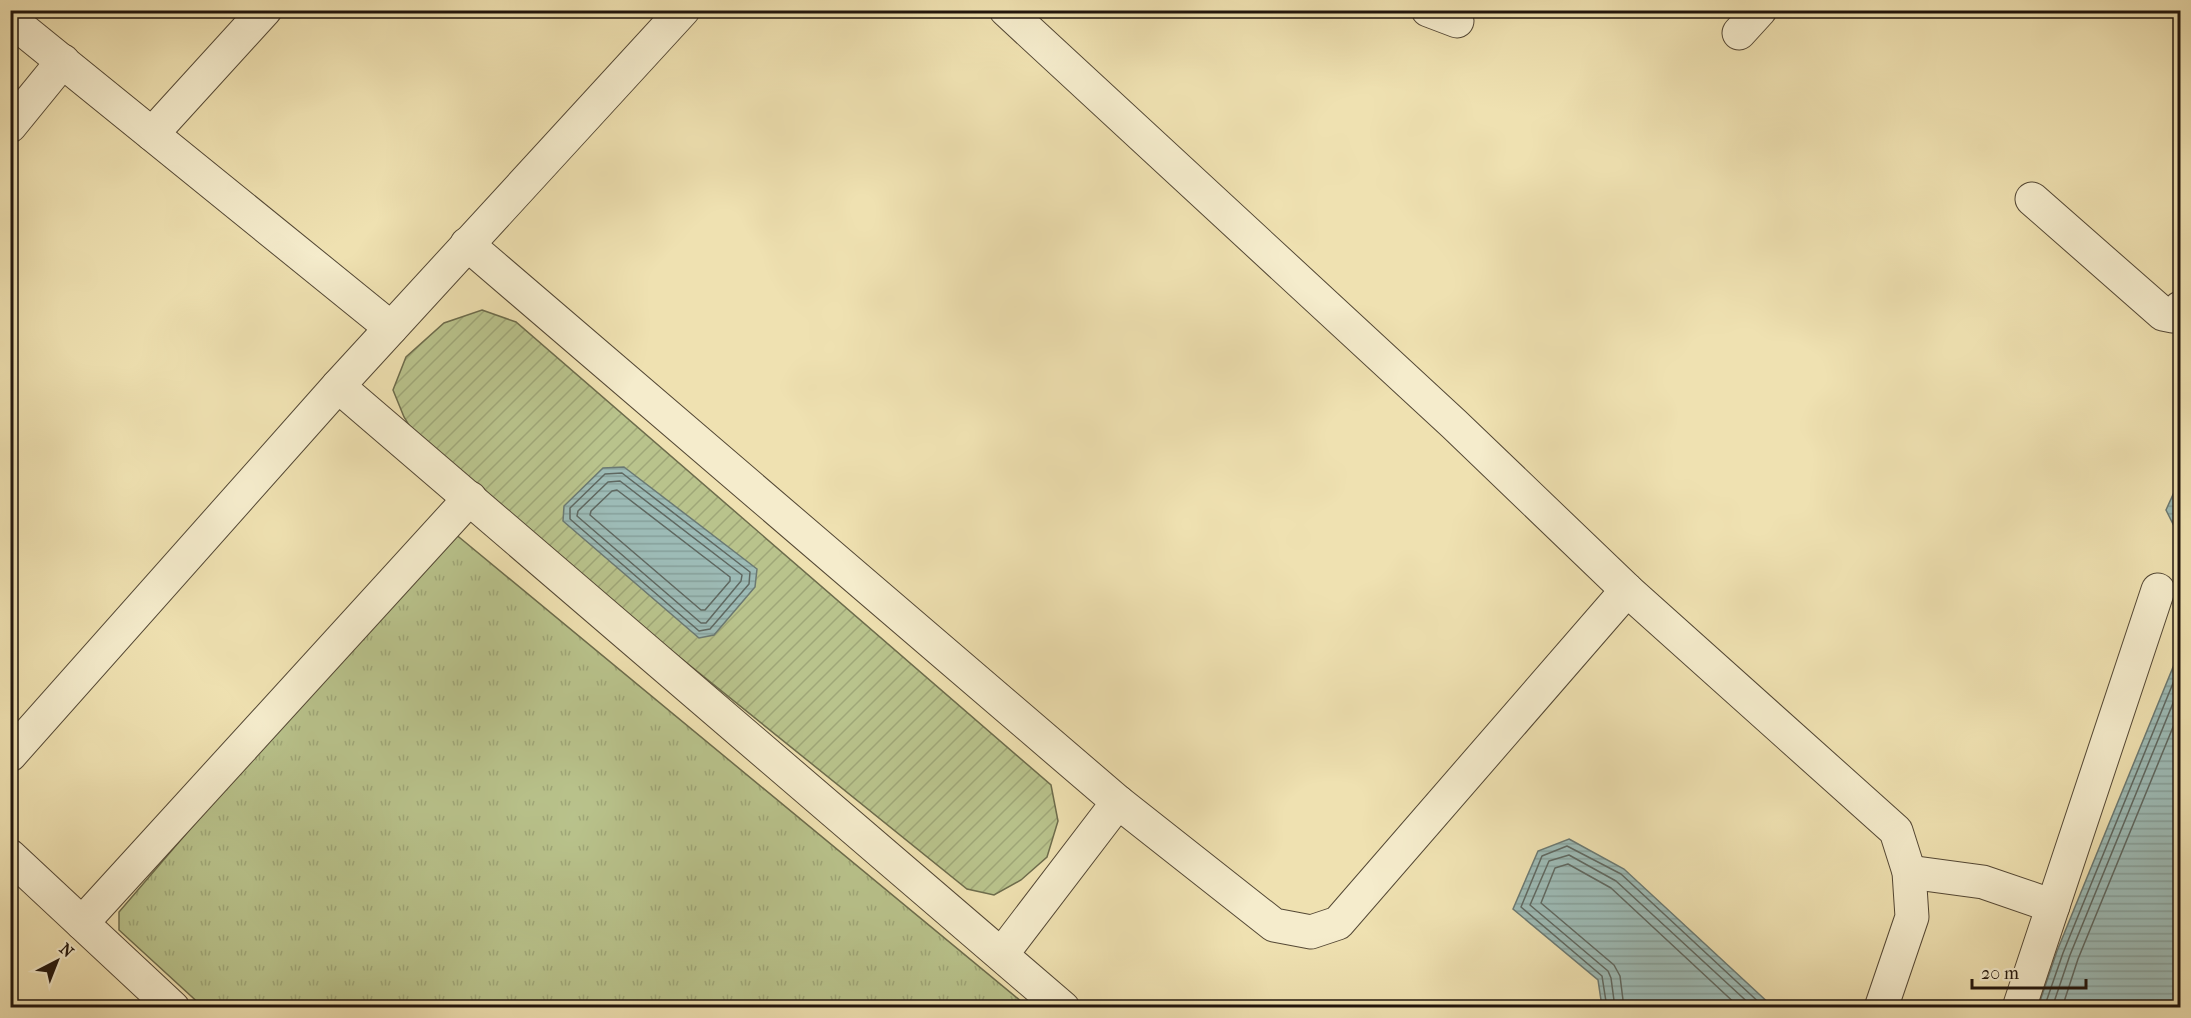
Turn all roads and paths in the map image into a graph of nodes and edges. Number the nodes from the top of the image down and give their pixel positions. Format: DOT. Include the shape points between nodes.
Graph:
graph roads {
  1 [pos="265,10"];
  2 [pos="683,10"];
  3 [pos="1006,10"];
  4 [pos="10,19"];
  5 [pos="63,61"];
  6 [pos="10,126"];
  7 [pos="152,134"];
  8 [pos="2032,199"];
  9 [pos="467,244"];
  10 [pos="2181,309"];
  11 [pos="391,328"];
  12 [pos="338,386"];
  13 [pos="470,498"];
  14 [pos="1627,590"];
  15 [pos="2158,590"];
  16 [pos="10,755"];
  17 [pos="1118,802"];
  18 [pos="10,856"];
  19 [pos="1909,872"];
  20 [pos="2053,906"];
  21 [pos="82,923"];
  22 [pos="1002,954"];
  23 [pos="173,1008"];
  24 [pos="1063,1008"];
  25 [pos="1881,1008"];
  26 [pos="2019,1008"];
  1 -- 7 [label="street"];
  2 -- 9 [label="street"];
  3 -- 14 [label="street" via="1454,424"];
  4 -- 5 [label="street"];
  5 -- 6 [label="street"];
  5 -- 7 [label="street"];
  7 -- 11 [label="street"];
  8 -- 10 [label="street" via="2163,314 2173,316"];
  9 -- 11 [label="street"];
  9 -- 17 [label="street"];
  11 -- 12 [label="street"];
  12 -- 13 [label="street"];
  12 -- 16 [label="street"];
  13 -- 21 [label="street"];
  13 -- 22 [label="street"];
  14 -- 17 [label="street" via="1338,923 1311,932 1274,925"];
  14 -- 19 [label="street" via="1896,831"];
  15 -- 20 [label="street"];
  17 -- 22 [label="street"];
  18 -- 21 [label="street"];
  19 -- 20 [label="street" via="1983,882"];
  19 -- 25 [label="street" via="1912,918"];
  20 -- 26 [label="street"];
  21 -- 23 [label="street"];
  22 -- 24 [label="street"];
}
